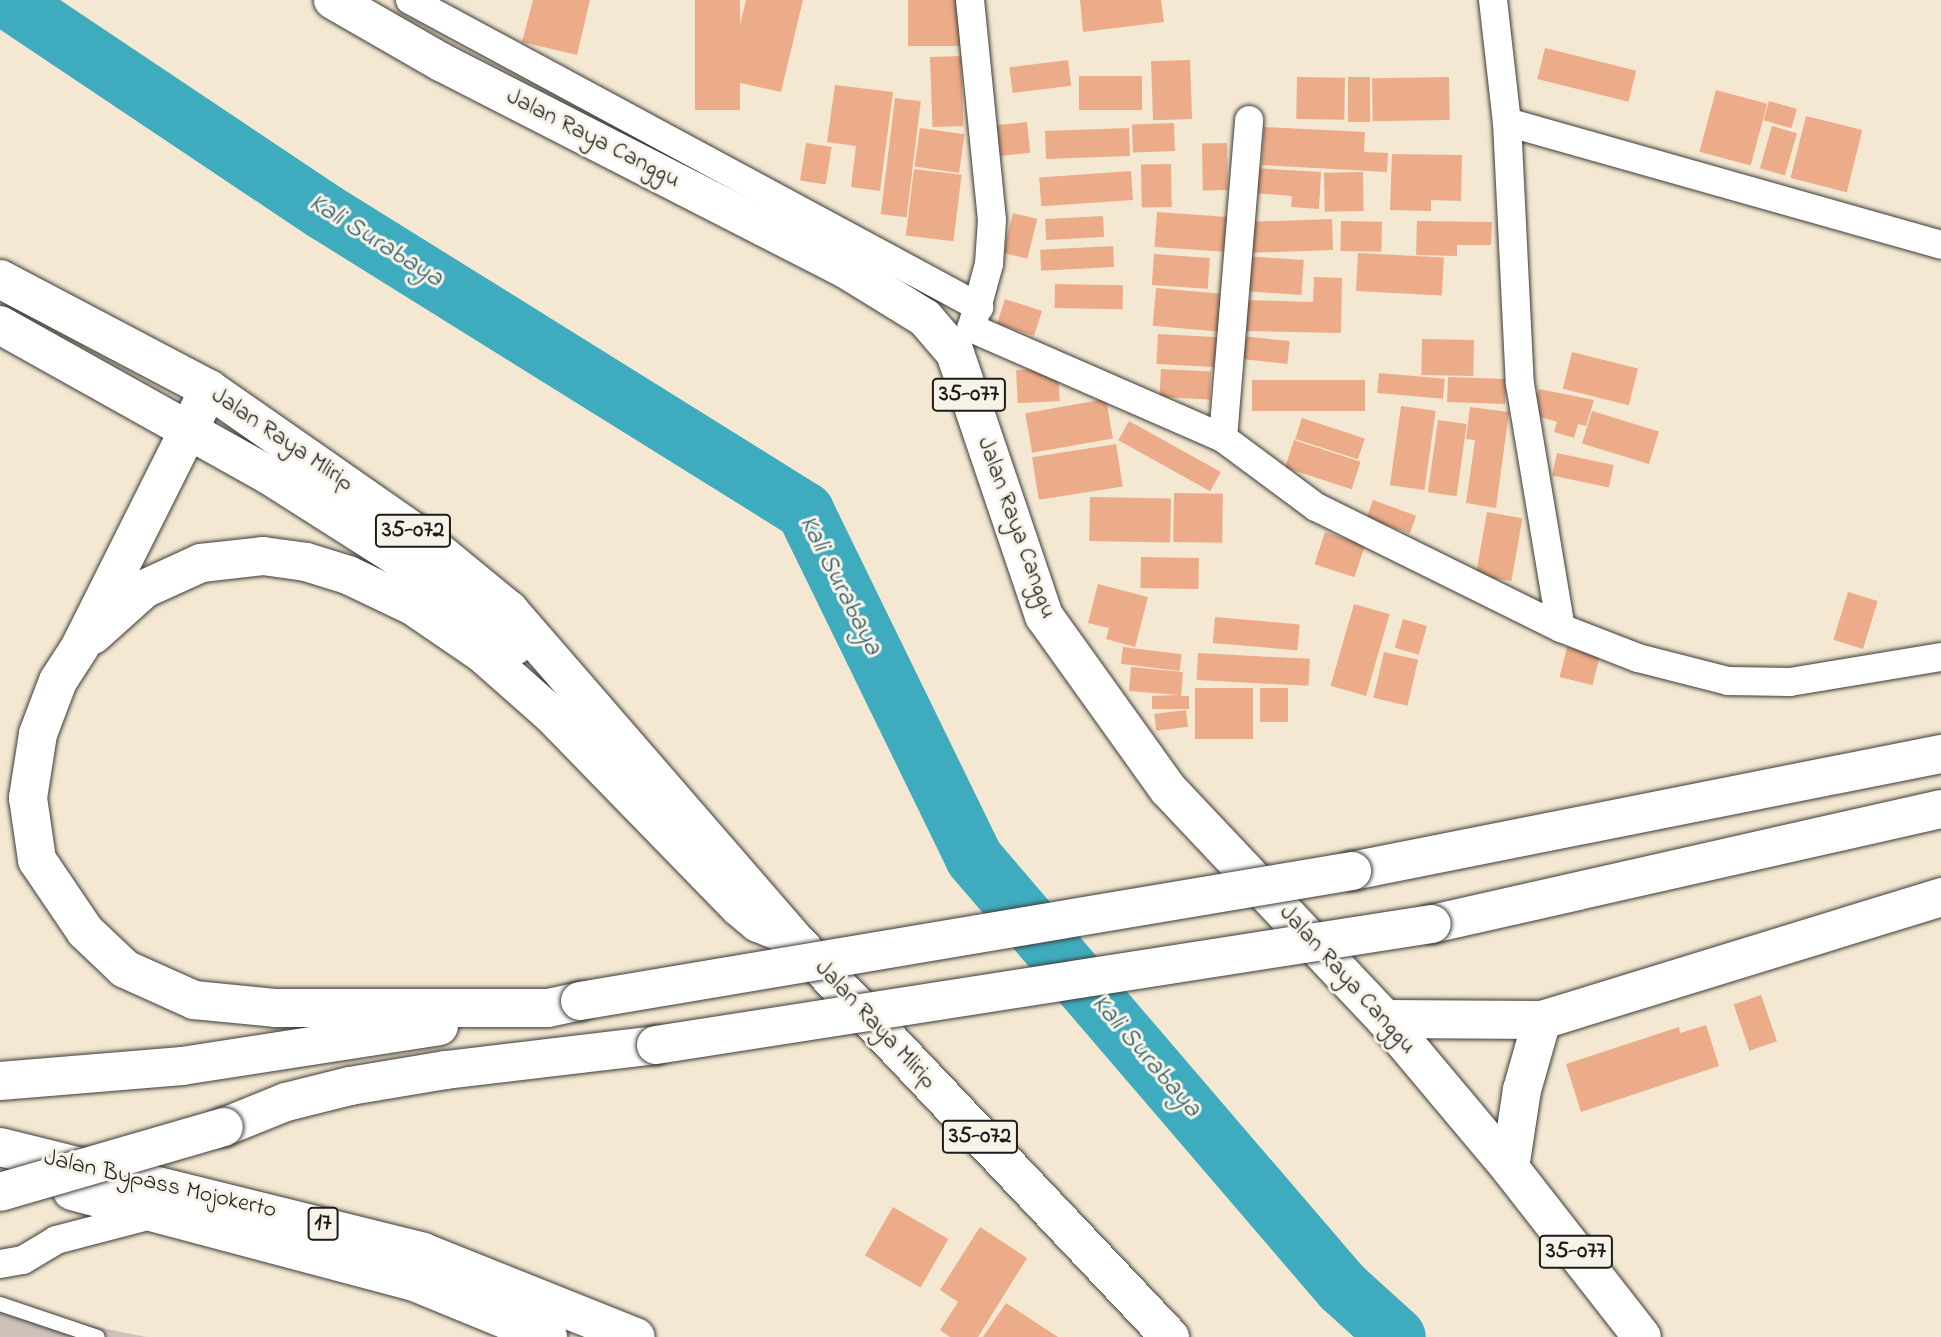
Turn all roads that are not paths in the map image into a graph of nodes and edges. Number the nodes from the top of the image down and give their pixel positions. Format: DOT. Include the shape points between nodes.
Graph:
graph roads {
  1 [pos="333,0"];
  2 [pos="410,0"];
  3 [pos="970,0"];
  4 [pos="1493,0"];
  5 [pos="1250,120"];
  6 [pos="1507,122"];
  7 [pos="1941,245"];
  8 [pos="0,279"];
  9 [pos="0,325"];
  10 [pos="968,329"];
  11 [pos="209,389"];
  12 [pos="188,428"];
  13 [pos="1223,438"];
  14 [pos="1561,628"];
  15 [pos="80,646"];
  16 [pos="1941,657"];
  17 [pos="593,702"];
  18 [pos="1941,754"];
  19 [pos="1941,809"];
  20 [pos="1941,897"];
  21 [pos="791,936"];
  22 [pos="564,1004"];
  23 [pos="1385,1019"];
  24 [pos="1542,1020"];
  25 [pos="0,1081"];
  26 [pos="0,1147"];
  27 [pos="1510,1168"];
  28 [pos="0,1174"];
  29 [pos="0,1192"];
  30 [pos="159,1213"];
  31 [pos="0,1264"];
  32 [pos="0,1304"];
  33 [pos="98,1337"];
  34 [pos="548,1337"];
  35 [pos="636,1337"];
  36 [pos="1170,1337"];
  37 [pos="1642,1337"];
  1 -- 10 [label="main road, Jalan Raya Canggu / 35-077" via="442,62 844,268 925,317"];
  2 -- 10 [label="street"];
  3 -- 10 [label="street" via="992,220 989,264"];
  4 -- 6 [label="street"];
  5 -- 13 [label="street"];
  6 -- 7 [label="street"];
  6 -- 14 [label="street" via="1520,384"];
  8 -- 11 [label="main road, Jalan Raya Mlirip / 35-072"];
  9 -- 12 [label="main road, Jalan Raya Mlirip / 35-072"];
  10 -- 13 [label="street"];
  10 -- 23 [label="main road, Jalan Raya Canggu / 35-077" via="1044,616 1168,789"];
  11 -- 12 [label="main road"];
  11 -- 17 [label="main road, Jalan Raya Mlirip / 35-072" via="425,540 509,610"];
  12 -- 15 [label="main road"];
  12 -- 17 [label="main road, Jalan Raya Mlirip / 35-072" via="401,559"];
  13 -- 14 [label="street" via="1316,507"];
  14 -- 16 [label="street" via="1638,658 1728,681 1790,682"];
  15 -- 21 [label="main road" via="144,589 201,563 263,556 306,562 348,575 413,606 483,654 552,715 740,908 758,923"];
  15 -- 22 [label="main road" via="58,681 38,734 28,798 37,860 85,931 125,969 194,1000 275,1008"];
  17 -- 21 [label="main road, Jalan Raya Mlirip / 35-072"];
  18 -- 22 [label="main road, bridge" via="1352,871"];
  19 -- 29 [label="main road, bridge" via="1432,925 656,1045 350,1086 286,1101 223,1127"];
  20 -- 24 [label="main road"];
  21 -- 36 [label="main road, Jalan Raya Mlirip / 35-072"];
  22 -- 25 [label="main road" via="182,1066"];
  23 -- 24 [label="main road"];
  23 -- 27 [label="main road, Jalan Raya Canggu / 35-077"];
  24 -- 27 [label="main road" via="1522,1090"];
  26 -- 35 [label="main road, Jalan Bypass Mojokerto / 17" via="410,1248"];
  27 -- 37 [label="main road, Jalan Raya Canggu / 35-077"];
  28 -- 30 [label="main road, Jalan Bypass Mojokerto / 17"];
  30 -- 31 [label="street" via="56,1240 23,1260"];
  30 -- 34 [label="main road, Jalan Bypass Mojokerto / 17" via="414,1283"];
  32 -- 33 [label="lane"];
}
